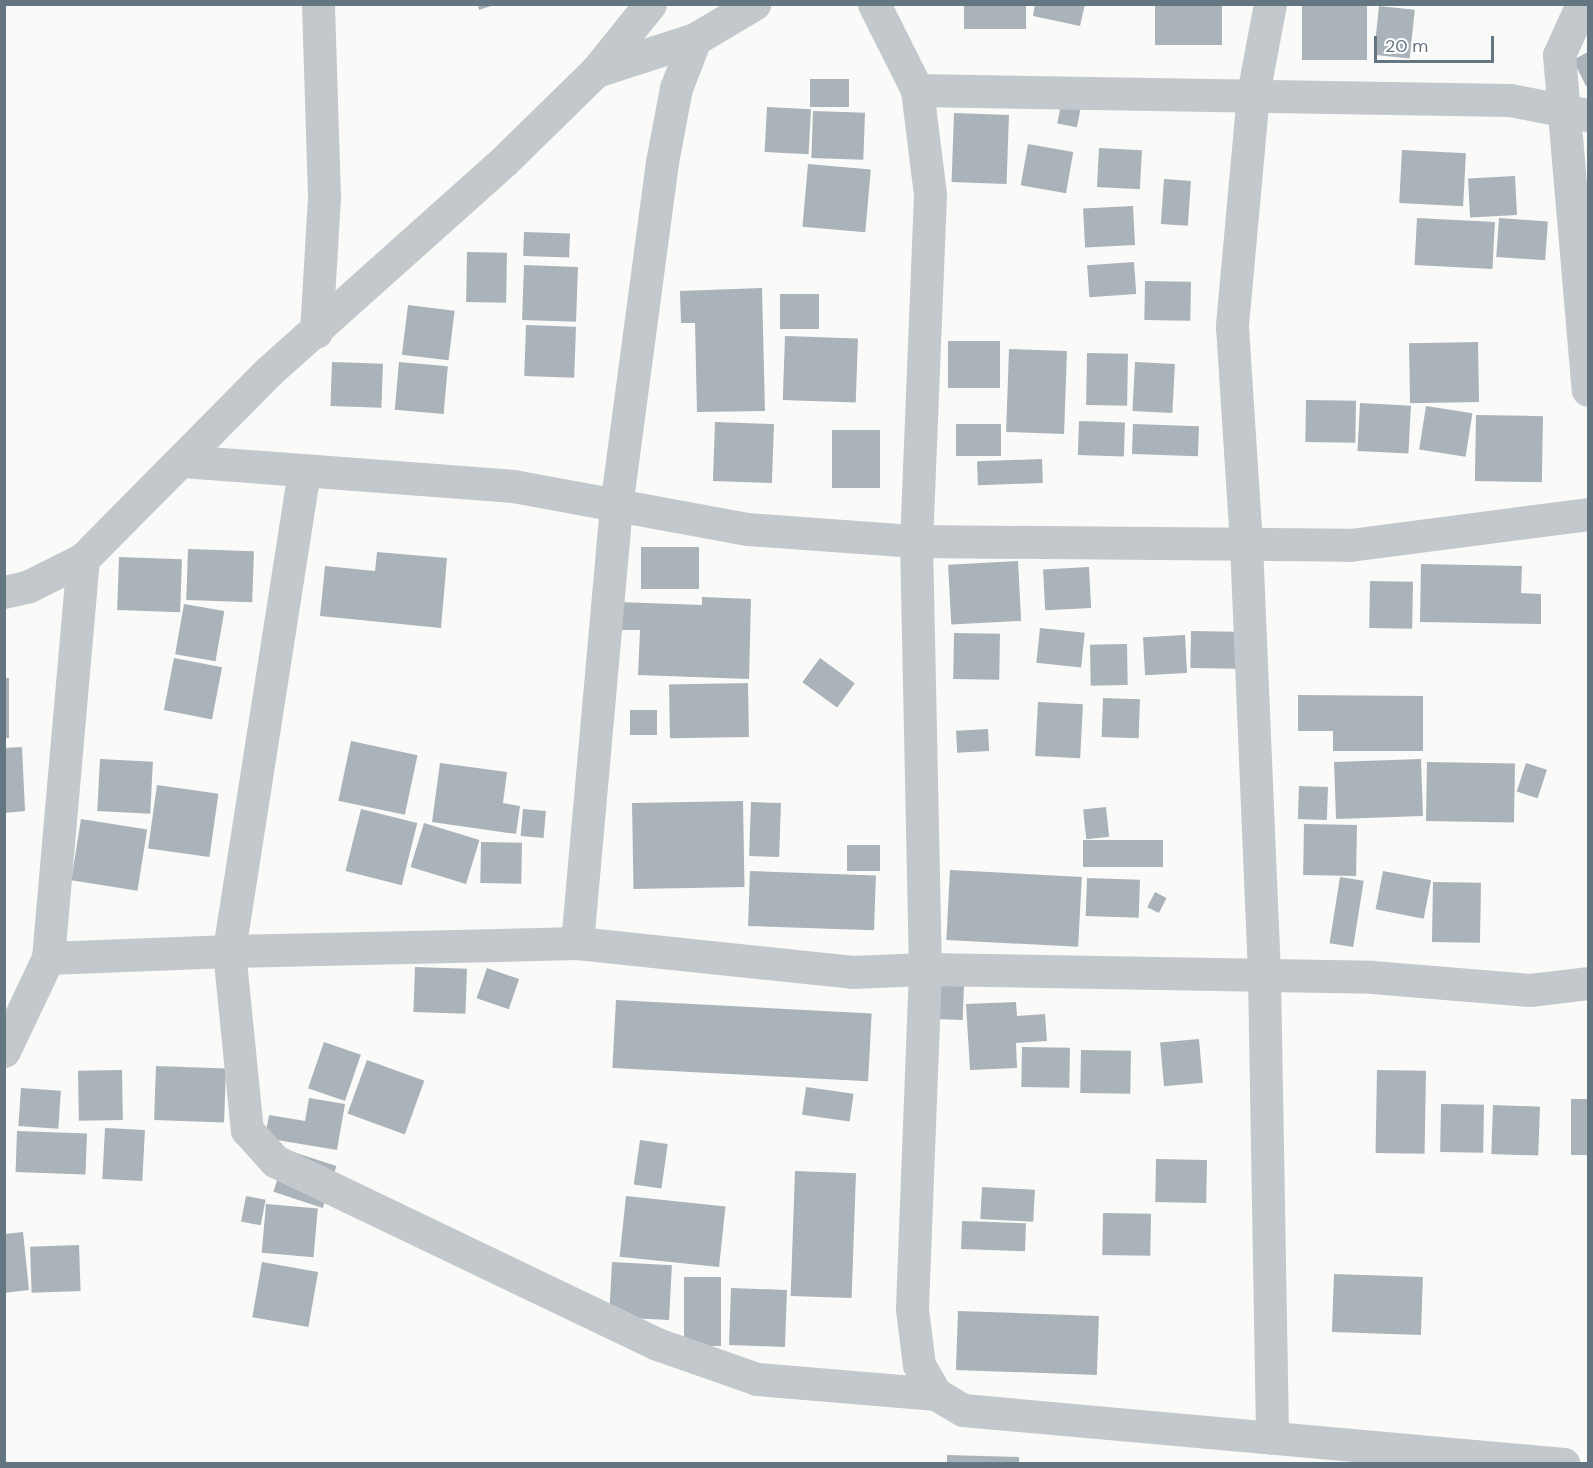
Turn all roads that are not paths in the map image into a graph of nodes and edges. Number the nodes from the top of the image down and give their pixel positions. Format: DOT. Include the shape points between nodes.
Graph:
graph roads {
  1 [pos="318,4"];
  2 [pos="650,4"];
  3 [pos="754,4"];
  4 [pos="874,4"];
  5 [pos="1270,4"];
  6 [pos="1582,4"];
  7 [pos="695,39"];
  8 [pos="596,71"];
  9 [pos="917,90"];
  10 [pos="1253,93"];
  11 [pos="1577,113"];
  12 [pos="316,332"];
  13 [pos="1588,390"];
  14 [pos="182,461"];
  15 [pos="304,471"];
  16 [pos="616,506"];
  17 [pos="1588,514"];
  18 [pos="916,541"];
  19 [pos="1246,544"];
  20 [pos="83,559"];
  21 [pos="4,592"];
  22 [pos="577,944"];
  23 [pos="229,951"];
  24 [pos="48,958"];
  25 [pos="925,969"];
  26 [pos="1264,975"];
  27 [pos="1588,983"];
  28 [pos="4,1051"];
  29 [pos="936,1394"];
  30 [pos="1272,1438"];
  31 [pos="1564,1464"];
  1 -- 12 [label="street" via="324,196"];
  2 -- 8 [label="street"];
  3 -- 7 [label="street"];
  4 -- 9 [label="street"];
  5 -- 10 [label="street"];
  6 -- 11 [label="street" via="1559,55"];
  7 -- 8 [label="street"];
  7 -- 16 [label="street" via="676,88 662,162"];
  8 -- 12 [label="street" via="504,161"];
  9 -- 10 [label="street"];
  9 -- 18 [label="street" via="930,195"];
  10 -- 11 [label="street" via="1510,100"];
  10 -- 19 [label="street" via="1232,327"];
  11 -- 13 [label="street"];
  12 -- 14 [label="street" via="268,372"];
  14 -- 15 [label="street"];
  14 -- 20 [label="street"];
  15 -- 16 [label="street" via="513,486"];
  15 -- 23 [label="street"];
  16 -- 18 [label="street" via="747,529"];
  16 -- 22 [label="street"];
  17 -- 19 [label="street" via="1350,545"];
  18 -- 19 [label="street"];
  18 -- 25 [label="street"];
  19 -- 26 [label="street"];
  20 -- 21 [label="street" via="29,586"];
  20 -- 24 [label="street"];
  22 -- 23 [label="street"];
  22 -- 25 [label="street" via="852,972"];
  23 -- 24 [label="street"];
  23 -- 29 [label="street" via="247,1130 275,1161 646,1339 757,1379"];
  24 -- 28 [label="street"];
  25 -- 26 [label="street"];
  25 -- 29 [label="street" via="912,1309 919,1365"];
  26 -- 27 [label="street" via="1372,977 1530,990"];
  26 -- 30 [label="street"];
  29 -- 30 [label="street" via="963,1410"];
  30 -- 31 [label="street"];
}
